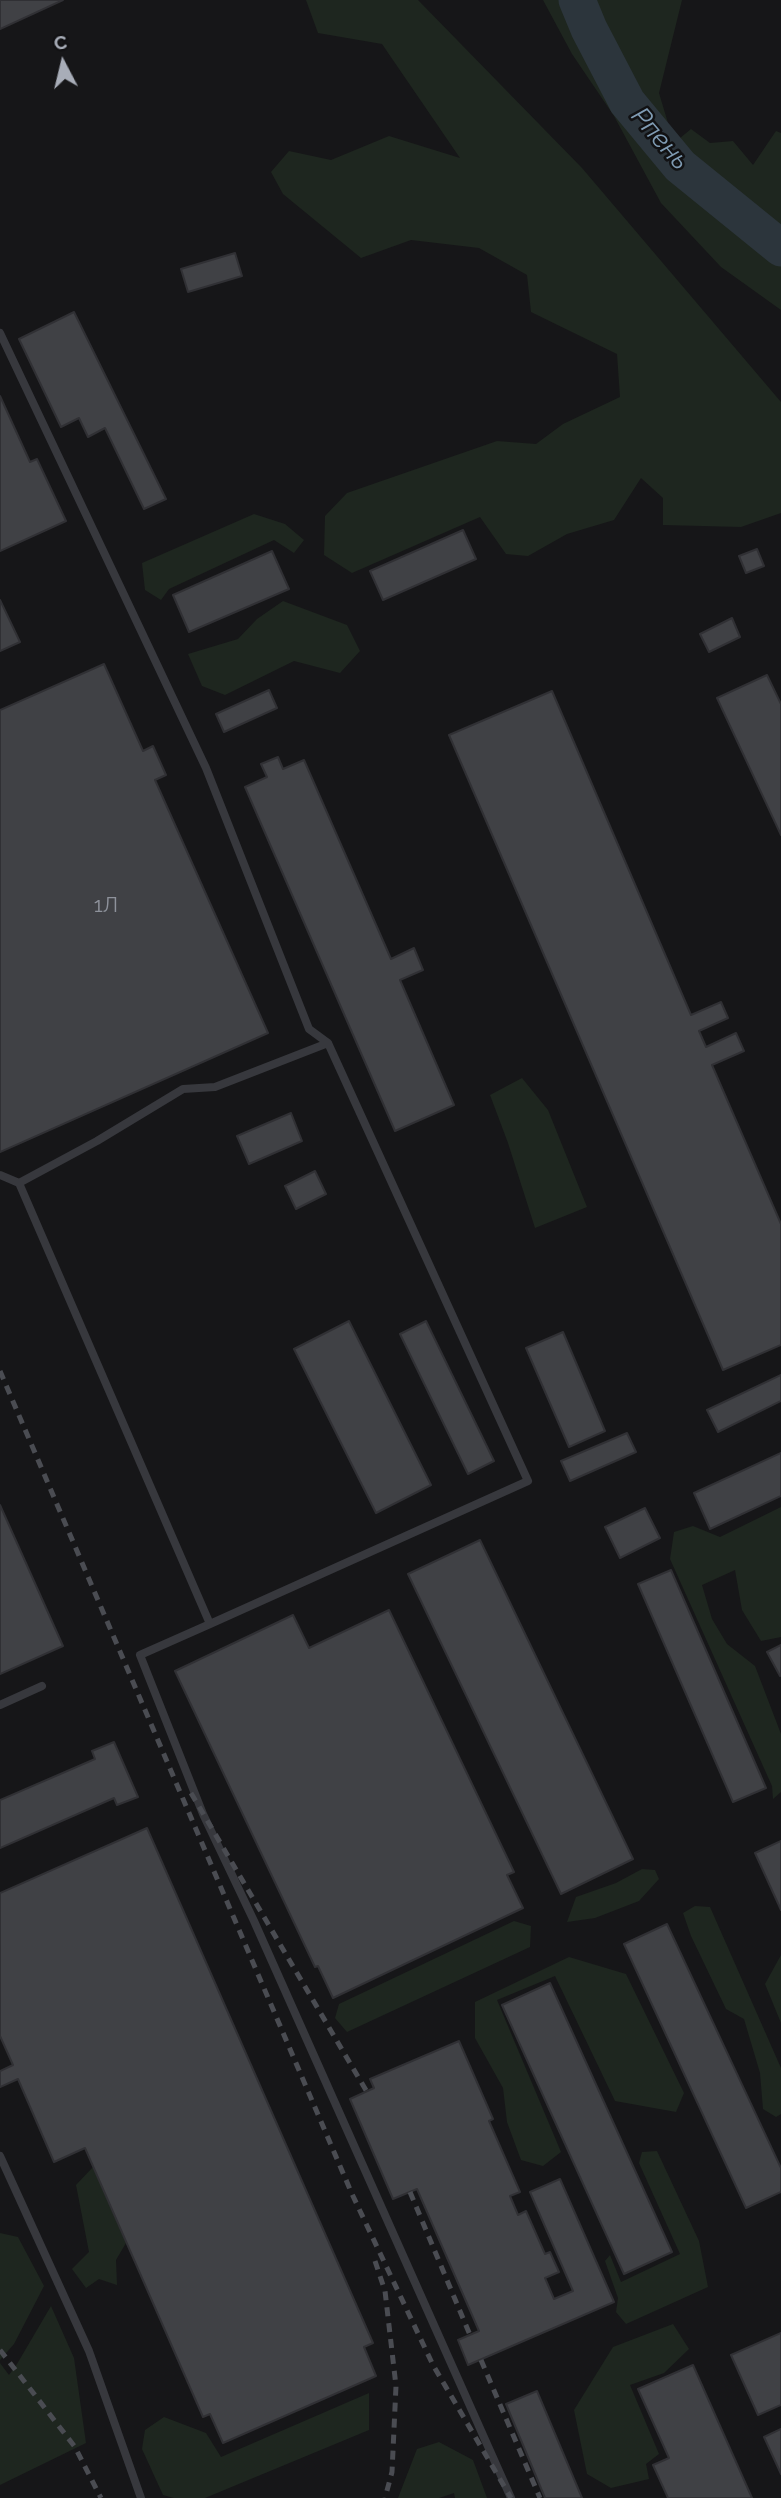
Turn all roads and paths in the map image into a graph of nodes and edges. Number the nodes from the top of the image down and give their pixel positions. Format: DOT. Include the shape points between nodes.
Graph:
graph roads {
  1 [pos="0,333"];
  2 [pos="328,1043"];
  3 [pos="0,1175"];
  4 [pos="19,1183"];
  5 [pos="210,1624"];
  6 [pos="42,1686"];
  7 [pos="0,1705"];
  8 [pos="0,2156"];
  9 [pos="141,2498"];
  10 [pos="511,2498"];
  1 -- 2 [label="lane" via="206,768 309,1029"];
  2 -- 4 [label="lane" via="215,1087 183,1089"];
  2 -- 5 [label="lane" via="528,1481"];
  3 -- 4 [label="lane"];
  4 -- 5 [label="lane"];
  5 -- 10 [label="lane" via="140,1655 203,1814"];
  6 -- 7 [label="lane"];
  8 -- 9 [label="lane" via="89,2351"];
}
